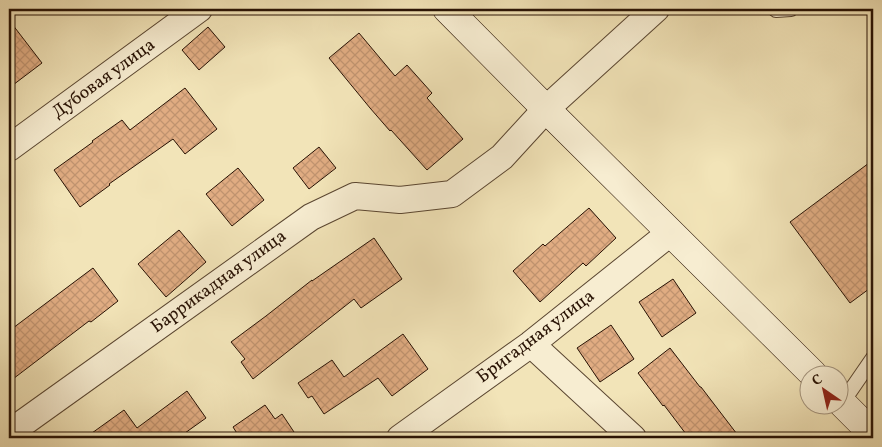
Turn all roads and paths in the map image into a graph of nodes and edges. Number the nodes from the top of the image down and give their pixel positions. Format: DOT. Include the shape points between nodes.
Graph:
graph roads {
  1 [pos="199,9"];
  2 [pos="447,9"];
  3 [pos="656,9"];
  4 [pos="775,9"];
  5 [pos="790,9"];
  6 [pos="546,109"];
  7 [pos="9,148"];
  8 [pos="670,233"];
  9 [pos="531,344"];
  10 [pos="873,358"];
  11 [pos="803,364"];
  12 [pos="850,390"];
  13 [pos="850,411"];
  14 [pos="9,433"];
  15 [pos="873,434"];
  16 [pos="400,438"];
  17 [pos="633,438"];
  1 -- 7 [label="street, Дубовая улица"];
  2 -- 6 [label="street"];
  3 -- 6 [label="street"];
  4 -- 5 [label="lane"];
  6 -- 8 [label="street"];
  6 -- 14 [label="street, Баррикадная улица" via="502,157 452,194 400,200 355,196 311,217"];
  8 -- 9 [label="street, Бригадная улица"];
  8 -- 11 [label="street"];
  9 -- 16 [label="street, Бригадная улица"];
  9 -- 17 [label="street"];
  10 -- 12 [label="lane"];
  13 -- 15 [label="street"];
}
